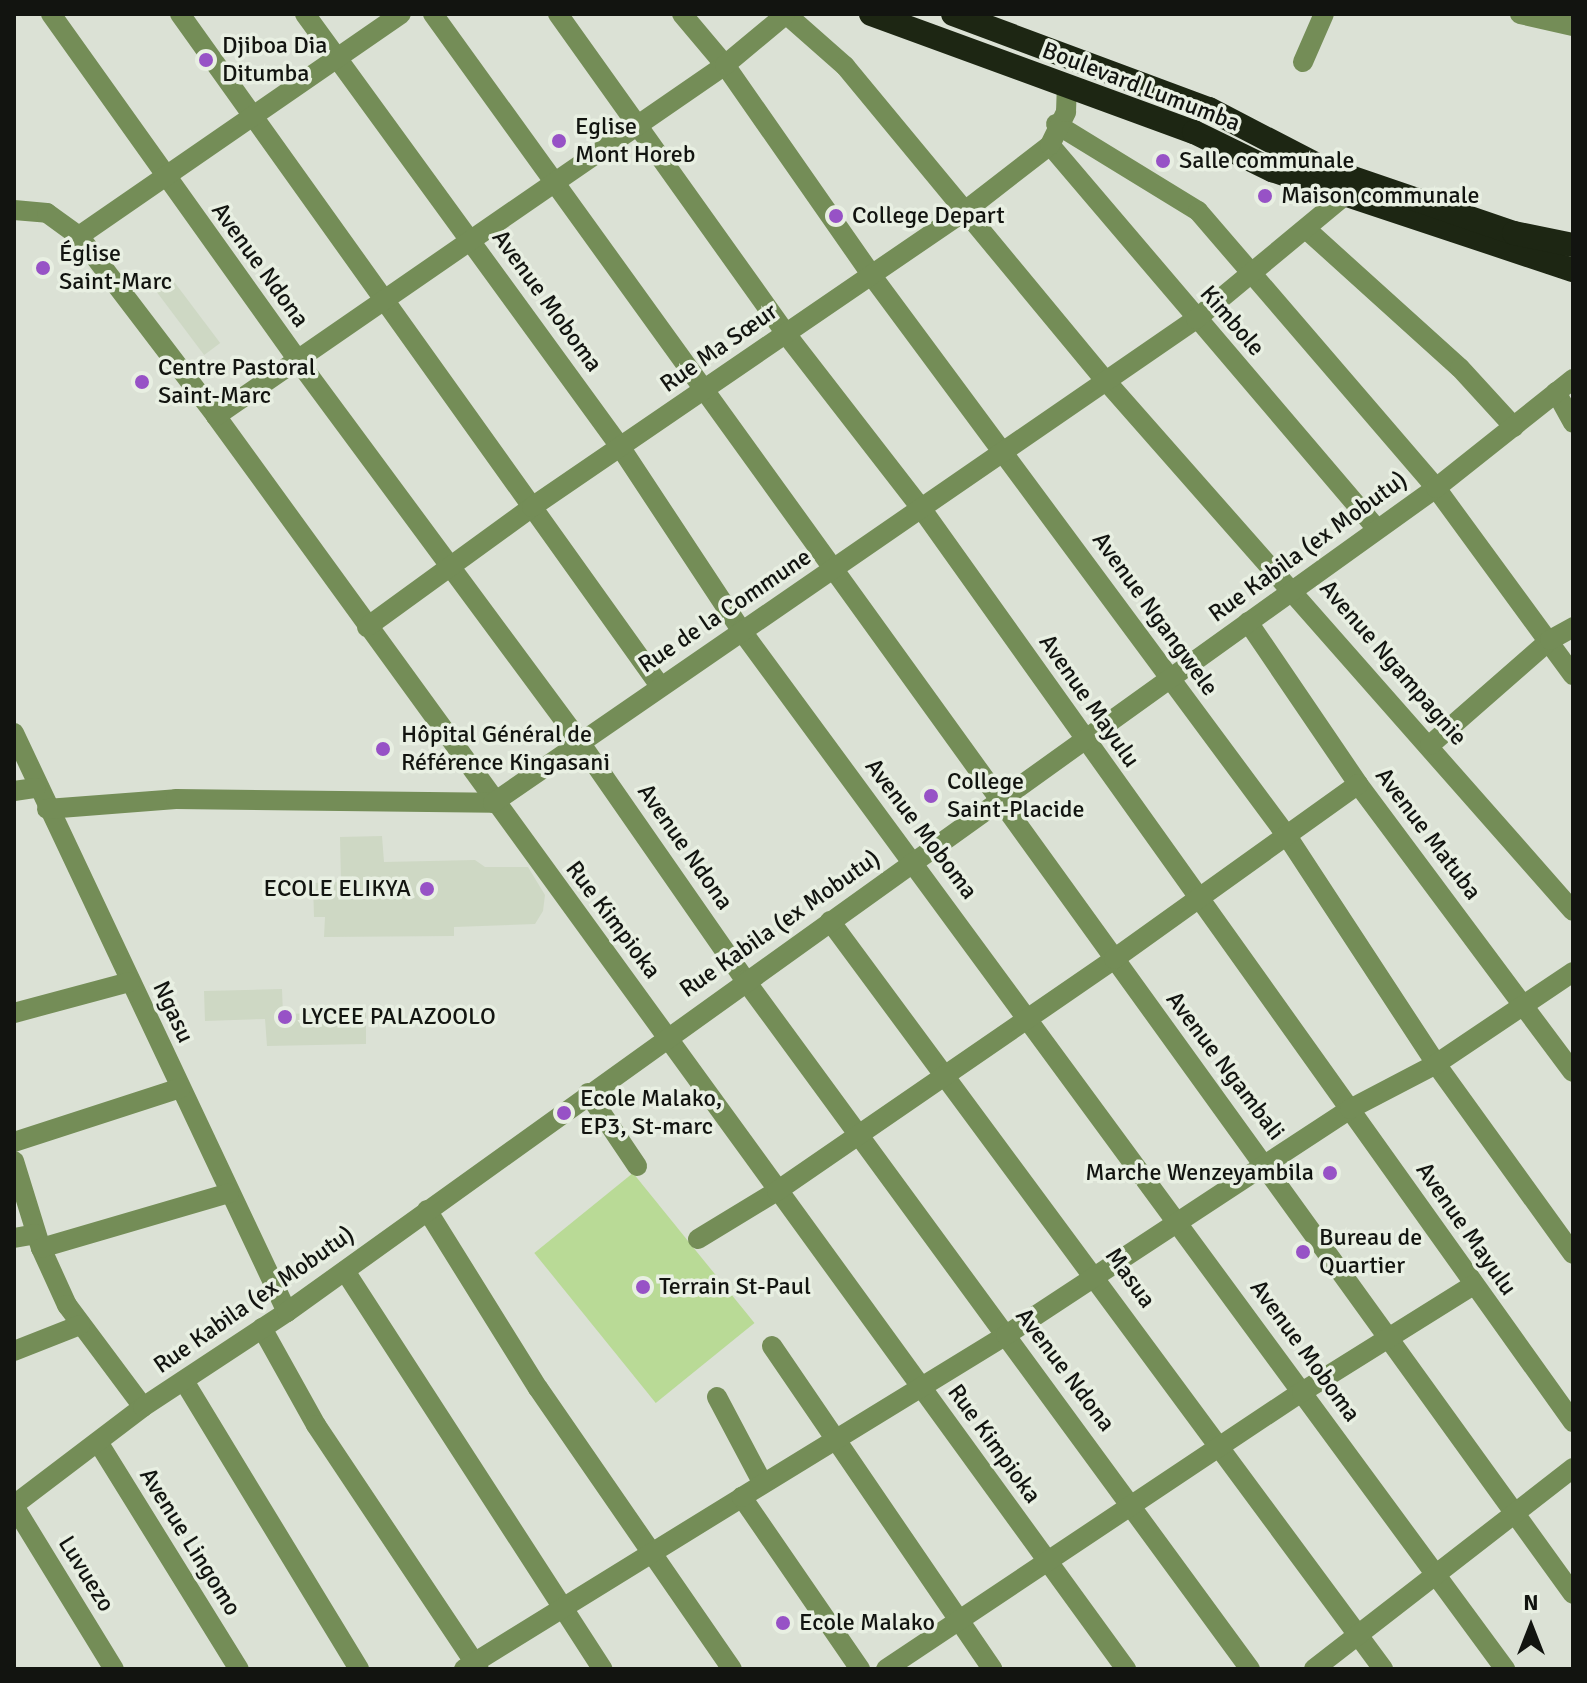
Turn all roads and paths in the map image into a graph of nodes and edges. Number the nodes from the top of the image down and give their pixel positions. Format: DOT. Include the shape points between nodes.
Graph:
graph roads {
  1 [pos="51,14"];
  2 [pos="180,14"];
  3 [pos="305,14"];
  4 [pos="401,14"];
  5 [pos="433,14"];
  6 [pos="558,14"];
  7 [pos="682,14"];
  8 [pos="871,14"];
  9 [pos="953,14"];
  10 [pos="1324,14"];
  11 [pos="1520,14"];
  12 [pos="786,15"];
  13 [pos="1573,26"];
  14 [pos="1055,50"];
  15 [pos="337,59"];
  16 [pos="1303,62"];
  17 [pos="725,65"];
  18 [pos="1057,85"];
  19 [pos="252,119"];
  20 [pos="638,123"];
  21 [pos="1056,124"];
  22 [pos="1050,145"];
  23 [pos="165,178"];
  24 [pos="552,183"];
  25 [pos="1348,186"];
  26 [pos="14,210"];
  27 [pos="965,211"];
  28 [pos="1306,229"];
  29 [pos="79,236"];
  30 [pos="470,240"];
  31 [pos="1573,245"];
  32 [pos="1573,270"];
  33 [pos="872,276"];
  34 [pos="1250,276"];
  35 [pos="381,300"];
  36 [pos="1196,319"];
  37 [pos="786,334"];
  38 [pos="296,358"];
  39 [pos="1573,379"];
  40 [pos="1106,381"];
  41 [pos="704,390"];
  42 [pos="1556,392"];
  43 [pos="216,416"];
  44 [pos="1573,423"];
  45 [pos="1514,427"];
  46 [pos="621,448"];
  47 [pos="1004,448"];
  48 [pos="1436,488"];
  49 [pos="532,507"];
  50 [pos="921,508"];
  51 [pos="1377,529"];
  52 [pos="451,566"];
  53 [pos="831,571"];
  54 [pos="1294,589"];
  55 [pos="1248,622"];
  56 [pos="367,627"];
  57 [pos="1573,627"];
  58 [pos="741,630"];
  59 [pos="1550,640"];
  60 [pos="1573,675"];
  61 [pos="1168,679"];
  62 [pos="660,686"];
  63 [pos="14,733"];
  64 [pos="1084,739"];
  65 [pos="579,741"];
  66 [pos="1430,745"];
  67 [pos="1358,784"];
  68 [pos="36,788"];
  69 [pos="14,791"];
  70 [pos="1000,799"];
  71 [pos="493,803"];
  72 [pos="47,809"];
  73 [pos="1287,836"];
  74 [pos="912,861"];
  75 [pos="1198,899"];
  76 [pos="1573,911"];
  77 [pos="830,921"];
  78 [pos="1114,959"];
  79 [pos="1573,972"];
  80 [pos="745,980"];
  81 [pos="130,982"];
  82 [pos="1524,1006"];
  83 [pos="14,1013"];
  84 [pos="1027,1014"];
  85 [pos="667,1036"];
  86 [pos="1436,1064"];
  87 [pos="944,1072"];
  88 [pos="1573,1072"];
  89 [pos="180,1088"];
  90 [pos="588,1093"];
  91 [pos="1350,1109"];
  92 [pos="860,1131"];
  93 [pos="14,1142"];
  94 [pos="14,1161"];
  95 [pos="1265,1163"];
  96 [pos="637,1166"];
  97 [pos="777,1191"];
  98 [pos="229,1193"];
  99 [pos="427,1210"];
  100 [pos="1178,1218"];
  101 [pos="14,1238"];
  102 [pos="698,1239"];
  103 [pos="38,1241"];
  104 [pos="1573,1254"];
  105 [pos="345,1271"];
  106 [pos="1097,1276"];
  107 [pos="1473,1285"];
  108 [pos="287,1312"];
  109 [pos="80,1325"];
  110 [pos="262,1328"];
  111 [pos="1006,1335"];
  112 [pos="1388,1337"];
  113 [pos="772,1346"];
  114 [pos="14,1351"];
  115 [pos="184,1381"];
  116 [pos="921,1388"];
  117 [pos="1302,1392"];
  118 [pos="717,1397"];
  119 [pos="143,1407"];
  120 [pos="1573,1422"];
  121 [pos="98,1442"];
  122 [pos="834,1442"];
  123 [pos="1220,1448"];
  124 [pos="1573,1468"];
  125 [pos="763,1484"];
  126 [pos="742,1497"];
  127 [pos="14,1506"];
  128 [pos="1134,1506"];
  129 [pos="1514,1513"];
  130 [pos="653,1551"];
  131 [pos="1049,1564"];
  132 [pos="1436,1576"];
  133 [pos="1573,1594"];
  134 [pos="561,1609"];
  135 [pos="961,1621"];
  136 [pos="1359,1634"];
  137 [pos="473,1667"];
  138 [pos="114,1669"];
  139 [pos="239,1669"];
  140 [pos="359,1669"];
  141 [pos="602,1669"];
  142 [pos="732,1669"];
  143 [pos="860,1669"];
  144 [pos="886,1669"];
  145 [pos="992,1669"];
  146 [pos="1126,1669"];
  147 [pos="1250,1669"];
  148 [pos="1314,1669"];
  149 [pos="1383,1669"];
  150 [pos="1505,1669"];
  1 -- 23 [label="street, Avenue Ndona"];
  2 -- 19 [label="street"];
  3 -- 15 [label="street, Avenue Moboma"];
  4 -- 15 [label="street"];
  5 -- 24 [label="street, Avenue Ngambali"];
  6 -- 20 [label="street, Avenue Mayulu"];
  7 -- 17 [label="street, Avenue Ngangwele"];
  8 -- 18 [label="highway, Boulevard Lumumba"];
  9 -- 14 [label="highway, Boulevard Lumumba"];
  10 -- 16 [label="street"];
  11 -- 13 [label="street"];
  12 -- 17 [label="street"];
  12 -- 27 [label="street, Avenue Ngampagnie" via="845,66"];
  14 -- 18 [label="highway"];
  14 -- 25 [label="highway, Boulevard Lumumba" via="1209,109"];
  15 -- 19 [label="street"];
  15 -- 30 [label="street, Avenue Moboma"];
  17 -- 20 [label="street"];
  17 -- 33 [label="street, Avenue Ngangwele"];
  18 -- 21 [label="street" via="1066,112"];
  18 -- 25 [label="highway, Boulevard Lumumba" via="1194,132 1272,170"];
  19 -- 23 [label="street"];
  19 -- 35 [label="street"];
  20 -- 24 [label="street"];
  20 -- 37 [label="street, Avenue Mayulu"];
  21 -- 22 [label="street"];
  21 -- 34 [label="street" via="1198,211"];
  22 -- 27 [label="street, Rue Ma Sœur"];
  22 -- 36 [label="street, Kimbole"];
  23 -- 29 [label="street"];
  23 -- 38 [label="street, Avenue Ndona"];
  24 -- 30 [label="street"];
  24 -- 41 [label="street, Avenue Ngambali"];
  25 -- 28 [label="street, Rue de la Commune"];
  25 -- 31 [label="highway, Boulevard Lumumba"];
  25 -- 32 [label="highway, Boulevard Lumumba"];
  26 -- 29 [label="street, Rue Kimpioka" via="47,213"];
  27 -- 33 [label="street, Rue Ma Sœur"];
  27 -- 40 [label="street, Avenue Ngampagnie"];
  28 -- 34 [label="street, Rue de la Commune"];
  28 -- 45 [label="street" via="1460,368"];
  29 -- 43 [label="street, Rue Kimpioka"];
  30 -- 35 [label="street"];
  30 -- 46 [label="street, Avenue Moboma"];
  33 -- 37 [label="street, Rue Ma Sœur"];
  33 -- 47 [label="street, Avenue Ngangwele"];
  34 -- 36 [label="street, Rue de la Commune"];
  34 -- 48 [label="street"];
  35 -- 38 [label="street"];
  35 -- 49 [label="street"];
  36 -- 40 [label="street, Rue de la Commune"];
  36 -- 51 [label="street, Kimbole"];
  37 -- 41 [label="street, Rue Ma Sœur"];
  37 -- 50 [label="street, Avenue Mayulu"];
  38 -- 43 [label="street"];
  38 -- 52 [label="street, Avenue Ndona"];
  39 -- 42 [label="street, Rue Kabila (ex Mobutu)"];
  40 -- 47 [label="street, Rue de la Commune"];
  40 -- 54 [label="street, Avenue Ngampagnie"];
  41 -- 46 [label="street, Rue Ma Sœur"];
  41 -- 53 [label="street, Avenue Ngambali"];
  42 -- 44 [label="street"];
  42 -- 45 [label="street, Rue Kabila (ex Mobutu)"];
  43 -- 56 [label="street, Rue Kimpioka"];
  45 -- 48 [label="street, Rue Kabila (ex Mobutu)"];
  46 -- 49 [label="street, Rue Ma Sœur"];
  46 -- 58 [label="street, Avenue Moboma"];
  47 -- 50 [label="street, Rue de la Commune"];
  47 -- 61 [label="street, Avenue Ngangwele"];
  48 -- 51 [label="street, Rue Kabila (ex Mobutu)"];
  48 -- 59 [label="street"];
  49 -- 52 [label="street, Rue Ma Sœur"];
  49 -- 62 [label="street"];
  50 -- 53 [label="street, Rue de la Commune"];
  50 -- 64 [label="street, Avenue Mayulu"];
  51 -- 54 [label="street, Rue Kabila (ex Mobutu)"];
  52 -- 56 [label="street, Rue Ma Sœur"];
  52 -- 65 [label="street, Avenue Ndona"];
  53 -- 58 [label="street, Rue de la Commune"];
  53 -- 70 [label="street, Avenue Ngambali"];
  54 -- 55 [label="street, Rue Kabila (ex Mobutu)"];
  54 -- 66 [label="street, Avenue Ngampagnie"];
  55 -- 61 [label="street, Rue Kabila (ex Mobutu)"];
  55 -- 67 [label="street, Avenue Matuba"];
  56 -- 71 [label="street, Rue Kimpioka"];
  57 -- 59 [label="street"];
  58 -- 62 [label="street, Rue de la Commune"];
  58 -- 74 [label="street, Avenue Moboma"];
  59 -- 60 [label="street"];
  59 -- 66 [label="street"];
  61 -- 64 [label="street, Rue Kabila (ex Mobutu)"];
  61 -- 73 [label="street, Avenue Ngangwele"];
  62 -- 65 [label="street, Rue de la Commune"];
  63 -- 68 [label="street, Ngasu"];
  64 -- 70 [label="street, Rue Kabila (ex Mobutu)"];
  64 -- 75 [label="street, Avenue Mayulu"];
  65 -- 71 [label="street, Rue de la Commune"];
  65 -- 80 [label="street, Avenue Ndona"];
  66 -- 76 [label="street, Avenue Ngampagnie"];
  67 -- 73 [label="street"];
  67 -- 82 [label="street, Avenue Matuba"];
  68 -- 69 [label="street"];
  68 -- 72 [label="street, Ngasu"];
  70 -- 74 [label="street, Rue Kabila (ex Mobutu)"];
  70 -- 78 [label="street, Avenue Ngambali"];
  71 -- 72 [label="street" via="176,799"];
  71 -- 85 [label="street, Rue Kimpioka"];
  72 -- 81 [label="street, Ngasu"];
  73 -- 75 [label="street"];
  73 -- 86 [label="street, Avenue Ngangwele"];
  74 -- 77 [label="street, Rue Kabila (ex Mobutu)"];
  74 -- 84 [label="street, Avenue Moboma"];
  75 -- 78 [label="street"];
  75 -- 91 [label="street, Avenue Mayulu"];
  77 -- 80 [label="street, Rue Kabila (ex Mobutu)"];
  77 -- 87 [label="street, Masua"];
  78 -- 84 [label="street"];
  78 -- 95 [label="street, Avenue Ngambali"];
  79 -- 82 [label="street"];
  80 -- 85 [label="street, Rue Kabila (ex Mobutu)"];
  80 -- 92 [label="street, Avenue Ndona"];
  81 -- 83 [label="street"];
  81 -- 89 [label="street, Ngasu"];
  82 -- 86 [label="street"];
  82 -- 88 [label="street, Avenue Matuba"];
  84 -- 87 [label="street"];
  84 -- 100 [label="street, Avenue Moboma"];
  85 -- 90 [label="street, Rue Kabila (ex Mobutu)"];
  85 -- 97 [label="street, Rue Kimpioka"];
  86 -- 91 [label="street"];
  86 -- 104 [label="street, Avenue Ngangwele"];
  87 -- 92 [label="street"];
  87 -- 106 [label="street, Masua"];
  89 -- 93 [label="street"];
  89 -- 98 [label="street, Ngasu"];
  90 -- 96 [label="street"];
  90 -- 99 [label="street, Rue Kabila (ex Mobutu)"];
  91 -- 95 [label="street"];
  91 -- 107 [label="street, Avenue Mayulu"];
  92 -- 97 [label="street"];
  92 -- 111 [label="street, Avenue Ndona"];
  94 -- 103 [label="street"];
  95 -- 100 [label="street"];
  95 -- 112 [label="street, Avenue Ngambali"];
  97 -- 102 [label="street"];
  97 -- 116 [label="street, Rue Kimpioka"];
  98 -- 103 [label="street"];
  98 -- 108 [label="street, Ngasu"];
  99 -- 105 [label="street, Rue Kabila (ex Mobutu)"];
  99 -- 130 [label="street" via="538,1388"];
  100 -- 106 [label="street"];
  100 -- 117 [label="street, Avenue Moboma"];
  101 -- 103 [label="street"];
  103 -- 109 [label="street"];
  105 -- 108 [label="street, Rue Kabila (ex Mobutu)"];
  105 -- 134 [label="street"];
  106 -- 111 [label="street"];
  106 -- 123 [label="street, Masua"];
  107 -- 112 [label="street"];
  107 -- 120 [label="street, Avenue Mayulu"];
  108 -- 110 [label="street, Rue Kabila (ex Mobutu)"];
  109 -- 114 [label="street"];
  109 -- 119 [label="street"];
  110 -- 115 [label="street, Rue Kabila (ex Mobutu)"];
  110 -- 137 [label="street" via="324,1437"];
  111 -- 116 [label="street"];
  111 -- 128 [label="street, Avenue Ndona"];
  112 -- 117 [label="street"];
  112 -- 129 [label="street, Avenue Ngambali"];
  113 -- 122 [label="street"];
  115 -- 119 [label="street, Rue Kabila (ex Mobutu)"];
  115 -- 140 [label="street"];
  116 -- 122 [label="street"];
  116 -- 131 [label="street, Rue Kimpioka"];
  117 -- 123 [label="street"];
  117 -- 132 [label="street, Avenue Moboma"];
  118 -- 125 [label="street"];
  119 -- 121 [label="street, Rue Kabila (ex Mobutu)"];
  121 -- 127 [label="street, Rue Kabila (ex Mobutu)"];
  121 -- 139 [label="street, Avenue Lingomo"];
  122 -- 125 [label="street"];
  122 -- 135 [label="street"];
  123 -- 128 [label="street"];
  123 -- 136 [label="street, Masua"];
  124 -- 129 [label="street"];
  125 -- 126 [label="street"];
  126 -- 130 [label="street"];
  126 -- 143 [label="street"];
  127 -- 138 [label="street, Luvuezo"];
  128 -- 131 [label="street"];
  128 -- 147 [label="street, Avenue Ndona"];
  129 -- 132 [label="street"];
  129 -- 133 [label="street, Avenue Ngambali"];
  130 -- 134 [label="street"];
  130 -- 142 [label="street"];
  131 -- 135 [label="street"];
  131 -- 146 [label="street, Rue Kimpioka"];
  132 -- 136 [label="street"];
  132 -- 150 [label="street, Avenue Moboma"];
  134 -- 137 [label="street"];
  134 -- 141 [label="street"];
  135 -- 144 [label="street"];
  135 -- 145 [label="street"];
  136 -- 148 [label="street"];
  136 -- 149 [label="street, Masua"];
}
